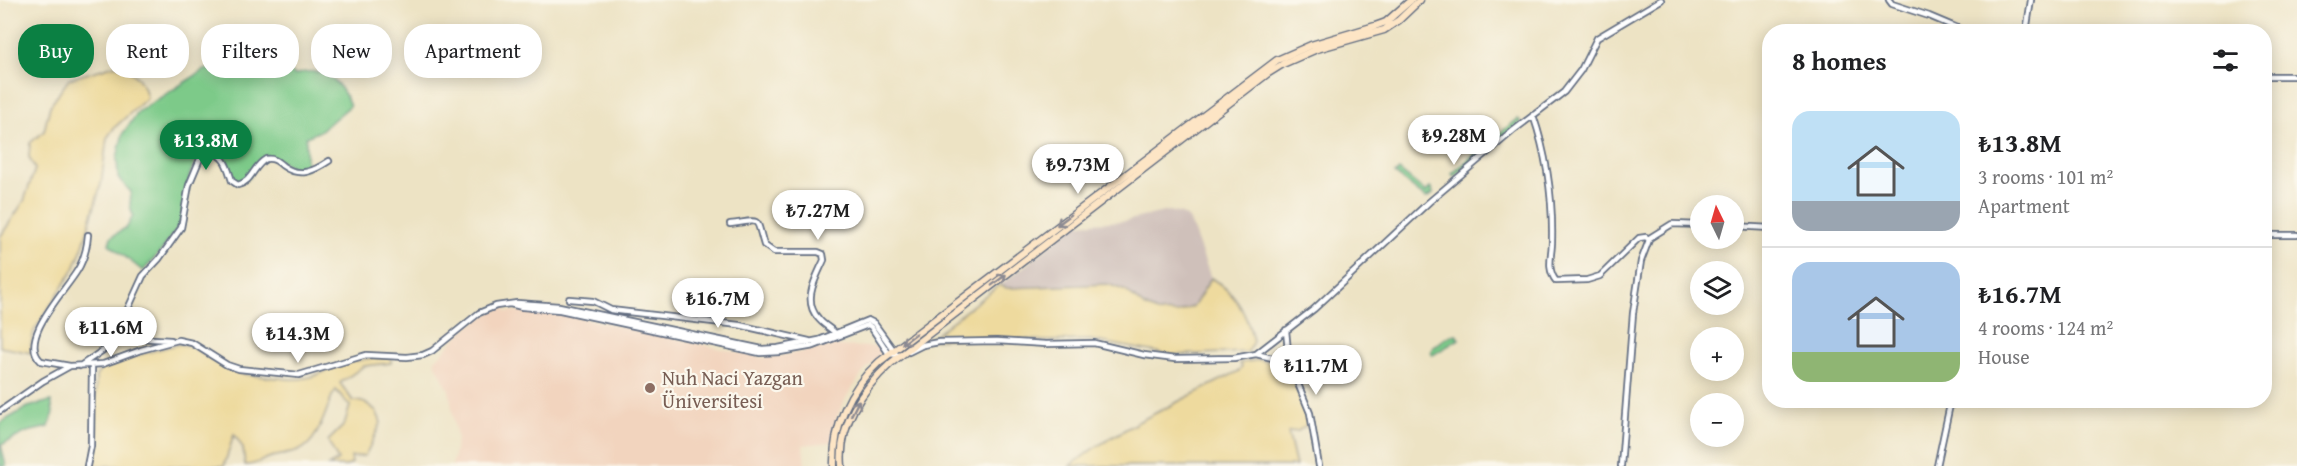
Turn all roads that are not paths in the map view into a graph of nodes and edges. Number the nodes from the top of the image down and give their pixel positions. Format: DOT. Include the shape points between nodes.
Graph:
graph roads {
  1 [pos="1411,0"];
  2 [pos="1420,0"];
  3 [pos="1661,0"];
  4 [pos="1889,0"];
  5 [pos="2031,0"];
  6 [pos="1948,24"];
  7 [pos="2027,24"];
  8 [pos="2272,76"];
  9 [pos="2297,76"];
  10 [pos="1533,115"];
  11 [pos="329,161"];
  12 [pos="730,224"];
  13 [pos="1690,225"];
  14 [pos="1744,227"];
  15 [pos="1762,228"];
  16 [pos="88,235"];
  17 [pos="2272,235"];
  18 [pos="2297,235"];
  19 [pos="1648,239"];
  20 [pos="569,299"];
  21 [pos="510,304"];
  22 [pos="1286,330"];
  23 [pos="124,333"];
  24 [pos="836,334"];
  25 [pos="178,340"];
  26 [pos="811,342"];
  27 [pos="892,352"];
  28 [pos="1256,354"];
  29 [pos="899,357"];
  30 [pos="1289,362"];
  31 [pos="70,366"];
  32 [pos="80,366"];
  33 [pos="92,366"];
  34 [pos="1949,408"];
  35 [pos="0,411"];
  36 [pos="87,466"];
  37 [pos="834,466"];
  38 [pos="842,466"];
  39 [pos="1319,466"];
  40 [pos="1621,466"];
  41 [pos="1937,466"];
  1 -- 27 [label="street, one-way" via="1376,27 1311,45 1277,60"];
  29 -- 2 [label="street, one-way" via="1268,74 1317,49 1384,30"];
  3 -- 10 [label="street" via="1597,38 1570,85"];
  4 -- 6 [label="street"];
  5 -- 7 [label="street"];
  8 -- 9 [label="street"];
  10 -- 19 [label="street" via="1549,179 1549,266 1556,281 1597,277 1638,238"];
  10 -- 22 [label="street" via="1429,202 1323,302"];
  11 -- 23 [label="street" via="302,173 287,169 275,159 266,159 249,180 238,185 232,182 223,158 210,151 203,153 191,179 182,228 142,279 122,324"];
  12 -- 24 [label="street" via="757,222 764,245 772,251 823,254 811,291 811,304 817,317"];
  13 -- 19 [label="street" via="1672,224"];
  14 -- 15 [label="street"];
  16 -- 31 [label="street" via="78,269 34,340 34,352 41,361"];
  17 -- 18 [label="street"];
  19 -- 40 [label="street" via="1633,313"];
  20 -- 26 [label="street" via="592,301 611,310 752,327"];
  21 -- 25 [label="street" via="479,313 423,355 366,355 299,375 239,369 192,343"];
  21 -- 26 [label="street" via="559,306 757,348"];
  21 -- 27 [label="street" via="560,310 764,353 822,343 868,325"];
  22 -- 28 [label="street"];
  22 -- 30 [label="street"];
  23 -- 25 [label="street" via="137,338"];
  23 -- 32 [label="street"];
  24 -- 26 [label="street"];
  24 -- 27 [label="street" via="870,321"];
  25 -- 33 [label="street"];
  27 -- 29 [label="street"];
  27 -- 37 [label="street" via="870,371 848,402 836,434"];
  28 -- 29 [label="street" via="1175,359 1094,343 998,341 933,342"];
  28 -- 30 [label="street"];
  38 -- 29 [label="street, one-way" via="843,438 855,407 872,381"];
  30 -- 39 [label="street" via="1310,413"];
  31 -- 32 [label="street"];
  31 -- 35 [label="street"];
  32 -- 33 [label="street"];
  33 -- 36 [label="street" via="91,453"];
  34 -- 41 [label="street"];
}
